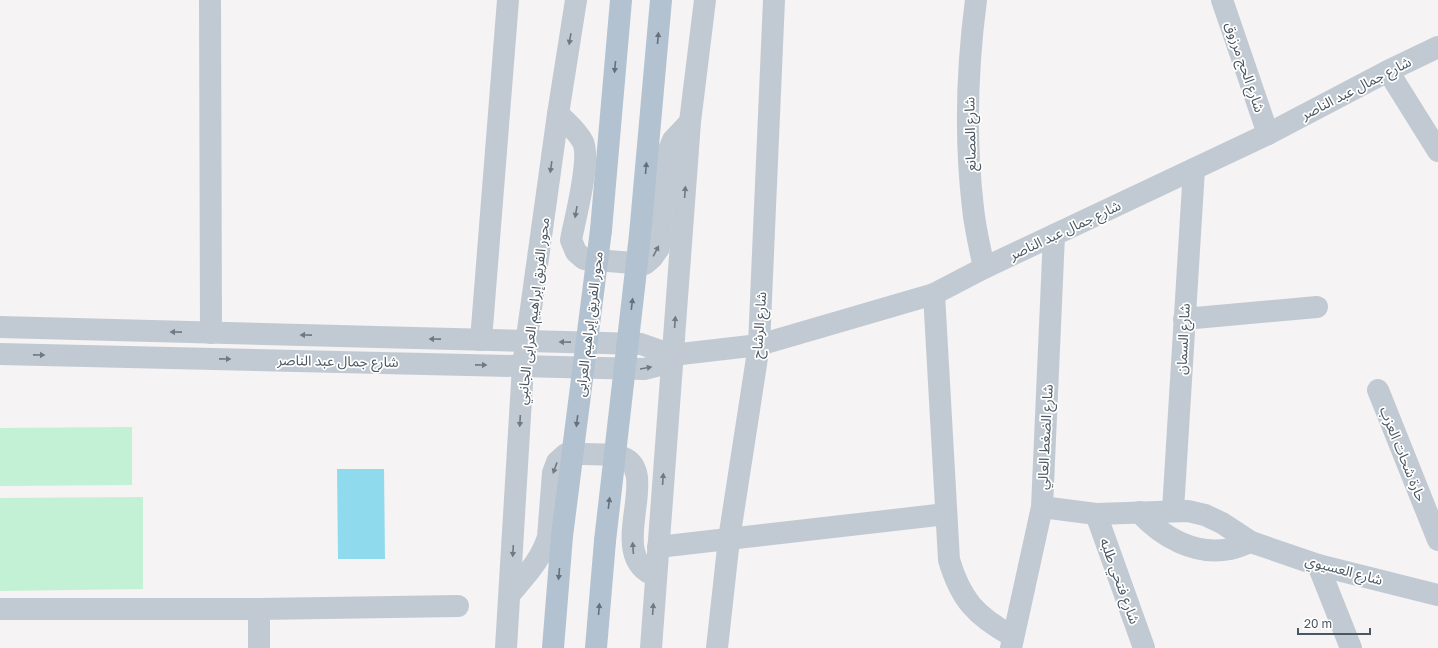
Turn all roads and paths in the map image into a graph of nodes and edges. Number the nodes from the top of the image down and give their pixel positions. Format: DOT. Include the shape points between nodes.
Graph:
graph roads {
  1 [pos="210,0"];
  2 [pos="508,0"];
  3 [pos="576,0"];
  4 [pos="621,0"];
  5 [pos="662,0"];
  6 [pos="705,0"];
  7 [pos="774,0"];
  8 [pos="976,0"];
  9 [pos="1222,0"];
  10 [pos="1438,47"];
  11 [pos="1388,71"];
  12 [pos="558,114"];
  13 [pos="690,122"];
  14 [pos="1268,134"];
  15 [pos="1438,151"];
  16 [pos="1194,169"];
  17 [pos="1054,235"];
  18 [pos="984,268"];
  19 [pos="934,294"];
  20 [pos="1317,307"];
  21 [pos="1184,319"];
  22 [pos="0,328"];
  23 [pos="211,333"];
  24 [pos="481,340"];
  25 [pos="527,341"];
  26 [pos="760,345"];
  27 [pos="0,354"];
  28 [pos="672,355"];
  29 [pos="523,366"];
  30 [pos="1378,390"];
  31 [pos="1042,506"];
  32 [pos="1173,510"];
  33 [pos="1139,512"];
  34 [pos="946,514"];
  35 [pos="1096,514"];
  36 [pos="729,539"];
  37 [pos="1438,540"];
  38 [pos="1251,542"];
  39 [pos="658,547"];
  40 [pos="1318,565"];
  41 [pos="656,576"];
  42 [pos="511,593"];
  43 [pos="1438,596"];
  44 [pos="458,606"];
  45 [pos="0,609"];
  46 [pos="258,609"];
  47 [pos="1012,642"];
  48 [pos="259,648"];
  49 [pos="506,648"];
  50 [pos="553,648"];
  51 [pos="596,648"];
  52 [pos="651,648"];
  53 [pos="717,648"];
  54 [pos="1144,648"];
  55 [pos="1351,648"];
  1 -- 23 [label="street"];
  2 -- 24 [label="street"];
  3 -- 12 [label="street, محور الفريق إبراهيم العرابى الجانبي, one-way"];
  4 -- 50 [label="main road, محور الفريق إبراهيم العرابى, one-way, bridge" via="601,230 562,536"];
  51 -- 5 [label="main road, one-way, bridge"];
  6 -- 13 [label="street"];
  7 -- 26 [label="street, شارع الرشاح"];
  8 -- 18 [label="street, شارع المصانع" via="970,78 969,143 973,208"];
  9 -- 14 [label="street, شارع الحج مرزوق"];
  10 -- 11 [label="street, شارع جمال عبد الناصر"];
  11 -- 14 [label="street, شارع جمال عبد الناصر"];
  11 -- 15 [label="street"];
  12 -- 13 [label="street, one-way" via="578,135 586,157 571,240 576,252 584,259 645,264 659,248 668,153 673,140"];
  12 -- 25 [label="street, محور الفريق إبراهيم العرابى الجانبي, one-way"];
  28 -- 13 [label="street, one-way"];
  14 -- 16 [label="street, شارع جمال عبد الناصر"];
  16 -- 17 [label="street, شارع جمال عبد الناصر"];
  16 -- 21 [label="street, شارع السمان"];
  17 -- 18 [label="street, شارع جمال عبد الناصر"];
  17 -- 31 [label="street, شارع الضغط العالي"];
  18 -- 19 [label="street, شارع جمال عبد الناصر"];
  19 -- 26 [label="street, شارع جمال عبد الناصر"];
  19 -- 34 [label="street, شارع الضغط العالي"];
  20 -- 21 [label="street"];
  21 -- 32 [label="street, شارع السمان"];
  23 -- 22 [label="street, شارع جمال عبد الناصر, one-way"];
  24 -- 23 [label="street, شارع جمال عبد الناصر, one-way"];
  24 -- 25 [label="street, شارع جمال عبد الناصر"];
  28 -- 25 [label="street, شارع جمال عبد الناصر, one-way" via="641,344"];
  25 -- 29 [label="street, محور الفريق إبراهيم العرابى الجانبي"];
  26 -- 28 [label="street, شارع جمال عبد الناصر"];
  26 -- 36 [label="street, شارع الرشاح"];
  27 -- 29 [label="street, شارع جمال عبد الناصر, one-way"];
  29 -- 28 [label="street, شارع جمال عبد الناصر, one-way" via="644,369 656,366"];
  39 -- 28 [label="street, one-way"];
  29 -- 42 [label="street, محور الفريق إبراهيم العرابى الجانبي, one-way"];
  30 -- 37 [label="street, حارة شحات العزب"];
  31 -- 35 [label="street, شارع العسيوي"];
  31 -- 47 [label="street, شارع الضغط العالي"];
  32 -- 33 [label="street, شارع العسيوي"];
  32 -- 38 [label="street, شارع العسيوي" via="1205,515"];
  33 -- 35 [label="street, شارع العسيوي"];
  33 -- 38 [label="street" via="1153,527 1170,539 1189,547 1230,550"];
  34 -- 36 [label="street"];
  34 -- 47 [label="street, شارع الضغط العالي" via="949,560 956,582 970,604"];
  35 -- 54 [label="street, شارع فتحي طلبه"];
  36 -- 39 [label="street"];
  36 -- 53 [label="street, شارع الرشاح"];
  38 -- 40 [label="street, شارع العسيوي"];
  39 -- 41 [label="street"];
  40 -- 43 [label="street, شارع العسيوي"];
  40 -- 55 [label="street"];
  41 -- 42 [label="street, one-way" via="642,569 634,556 638,482 632,466 618,456 566,454 557,462 553,473 545,547"];
  52 -- 41 [label="street, one-way"];
  42 -- 49 [label="street, محور الفريق إبراهيم العرابى الجانبي"];
  44 -- 46 [label="street"];
  45 -- 46 [label="street"];
  46 -- 48 [label="street"];
}
